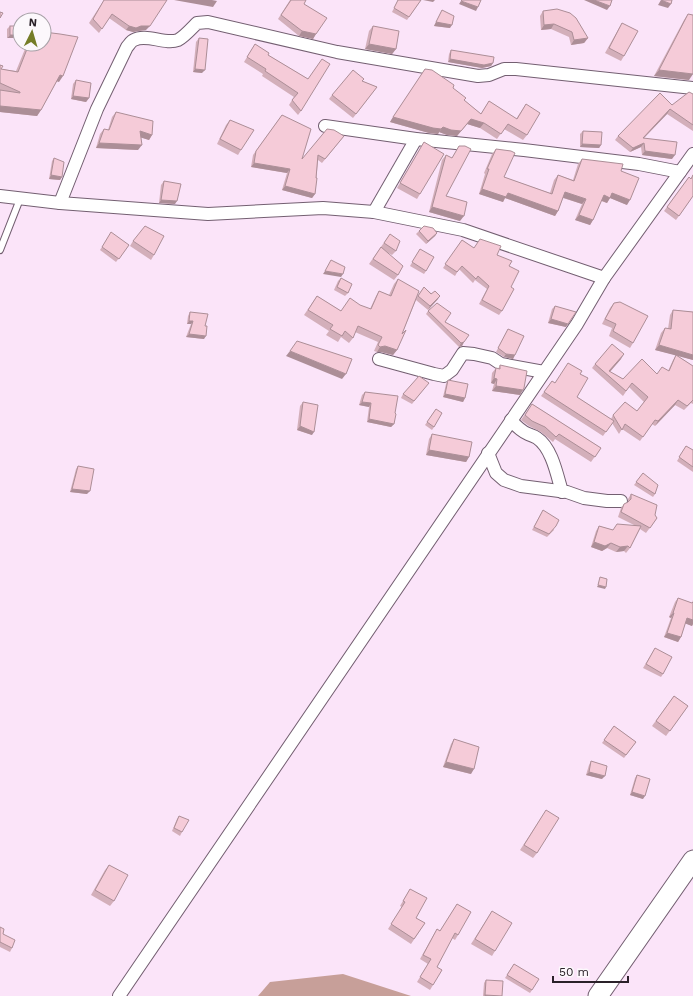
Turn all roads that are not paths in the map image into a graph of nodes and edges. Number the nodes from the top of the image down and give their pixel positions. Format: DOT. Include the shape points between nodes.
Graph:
graph roads {
  1 [pos="693,88"];
  2 [pos="325,126"];
  3 [pos="416,139"];
  4 [pos="693,154"];
  5 [pos="680,172"];
  6 [pos="0,196"];
  7 [pos="20,199"];
  8 [pos="60,203"];
  9 [pos="374,212"];
  10 [pos="0,250"];
  11 [pos="604,278"];
  12 [pos="379,359"];
  13 [pos="544,372"];
  14 [pos="511,420"];
  15 [pos="488,453"];
  16 [pos="562,492"];
  17 [pos="621,501"];
  18 [pos="693,860"];
  19 [pos="119,996"];
  20 [pos="598,996"];
  1 -- 8 [label="street" via="516,69 504,69 478,76 337,52 208,22 197,23 178,40 140,38 133,40 127,47 96,109"];
  2 -- 3 [label="street"];
  3 -- 5 [label="street" via="631,163"];
  3 -- 9 [label="street"];
  4 -- 5 [label="street"];
  5 -- 11 [label="street"];
  6 -- 7 [label="street"];
  7 -- 8 [label="street"];
  7 -- 10 [label="lane"];
  8 -- 9 [label="street" via="208,214 324,208"];
  9 -- 11 [label="street" via="463,230"];
  11 -- 13 [label="street"];
  12 -- 13 [label="street" via="444,376 452,370 463,353 492,358 501,364"];
  13 -- 14 [label="street"];
  14 -- 15 [label="street"];
  14 -- 16 [label="street" via="518,428 544,444"];
  15 -- 16 [label="street" via="496,473 504,480 521,486"];
  15 -- 19 [label="street"];
  16 -- 17 [label="street" via="584,498"];
  18 -- 20 [label="highway"];
}
